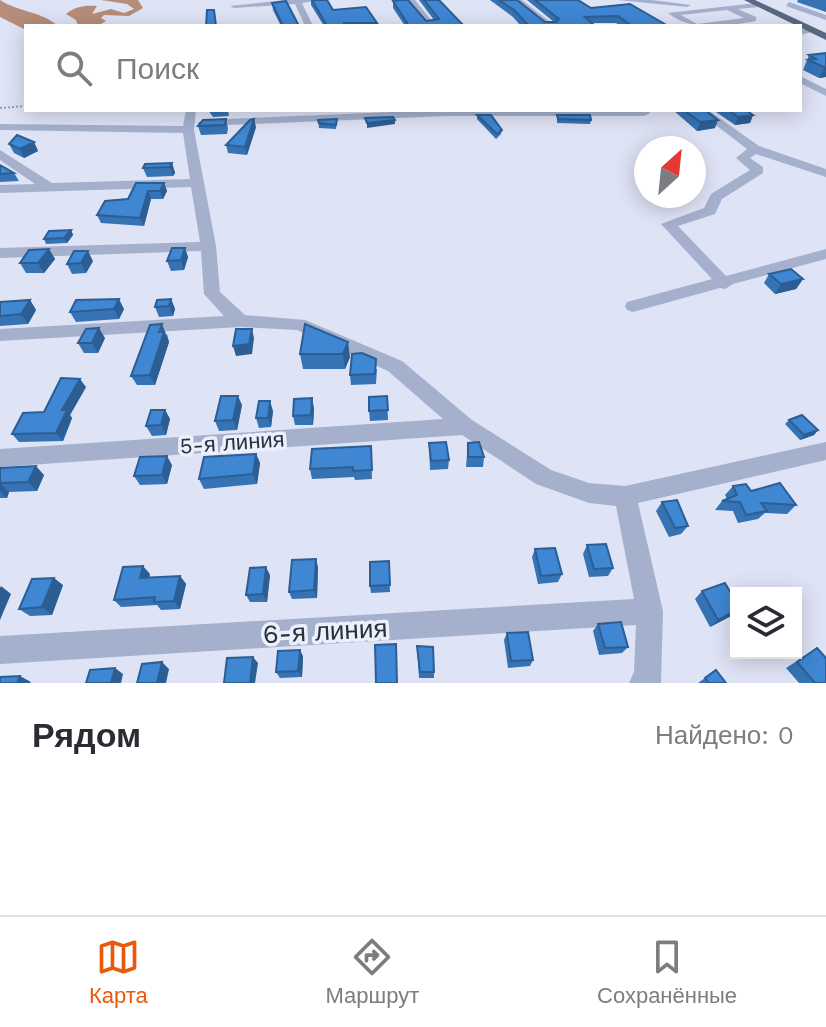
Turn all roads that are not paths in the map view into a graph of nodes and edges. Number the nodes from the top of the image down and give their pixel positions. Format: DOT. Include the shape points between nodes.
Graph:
graph roads {
  1 [pos="317,0"];
  2 [pos="411,0"];
  3 [pos="517,0"];
  4 [pos="622,0"];
  5 [pos="692,0"];
  6 [pos="297,1"];
  7 [pos="708,1"];
  8 [pos="752,2"];
  9 [pos="789,4"];
  10 [pos="234,6"];
  11 [pos="725,7"];
  12 [pos="651,11"];
  13 [pos="738,12"];
  14 [pos="672,13"];
  15 [pos="826,18"];
  16 [pos="663,19"];
  17 [pos="682,19"];
  18 [pos="308,24"];
  19 [pos="430,24"];
  20 [pos="548,24"];
  21 [pos="672,24"];
  22 [pos="693,24"];
  23 [pos="713,24"];
  24 [pos="799,24"];
  25 [pos="802,25"];
  26 [pos="821,34"];
  27 [pos="802,80"];
  28 [pos="826,93"];
  29 [pos="476,112"];
  30 [pos="704,112"];
  31 [pos="189,121"];
  32 [pos="0,127"];
  33 [pos="755,149"];
  34 [pos="0,154"];
  35 [pos="826,173"];
  36 [pos="196,183"];
  37 [pos="48,187"];
  38 [pos="0,189"];
  39 [pos="208,246"];
  40 [pos="0,253"];
  41 [pos="826,254"];
  42 [pos="725,284"];
  43 [pos="633,306"];
  44 [pos="240,321"];
  45 [pos="0,335"];
  46 [pos="465,426"];
  47 [pos="826,451"];
  48 [pos="0,458"];
  49 [pos="625,496"];
  50 [pos="650,611"];
  51 [pos="0,650"];
  52 [pos="643,683"];
  1 -- 6 [label="street"];
  2 -- 19 [label="street"];
  3 -- 20 [label="street"];
  4 -- 7 [label="street" via="683,5"];
  5 -- 7 [label="street"];
  6 -- 10 [label="street"];
  6 -- 18 [label="street"];
  7 -- 11 [label="street"];
  8 -- 11 [label="street"];
  8 -- 24 [label="main road"];
  9 -- 15 [label="street"];
  11 -- 13 [label="street"];
  11 -- 14 [label="street"];
  12 -- 14 [label="street"];
  13 -- 17 [label="street"];
  13 -- 23 [label="street" via="753,19"];
  14 -- 17 [label="street"];
  16 -- 21 [label="street"];
  17 -- 22 [label="street"];
  25 -- 26 [label="main road"];
  27 -- 28 [label="street"];
  29 -- 31 [label="street" via="254,125"];
  30 -- 33 [label="street"];
  31 -- 32 [label="street"];
  31 -- 36 [label="street"];
  33 -- 35 [label="street"];
  33 -- 42 [label="street" via="742,158 758,170 716,197 710,211 668,224"];
  34 -- 37 [label="street"];
  36 -- 37 [label="street"];
  36 -- 39 [label="street"];
  37 -- 38 [label="street"];
  39 -- 40 [label="street"];
  39 -- 44 [label="street" via="212,294"];
  41 -- 42 [label="street"];
  42 -- 43 [label="street"];
  44 -- 45 [label="street"];
  44 -- 46 [label="street" via="299,324 395,366"];
  46 -- 48 [label="street, 5-я линия"];
  46 -- 49 [label="street" via="544,477 589,493"];
  47 -- 49 [label="street"];
  49 -- 50 [label="street"];
  50 -- 51 [label="street, 6-я линия"];
  50 -- 52 [label="street" via="648,680"];
}
